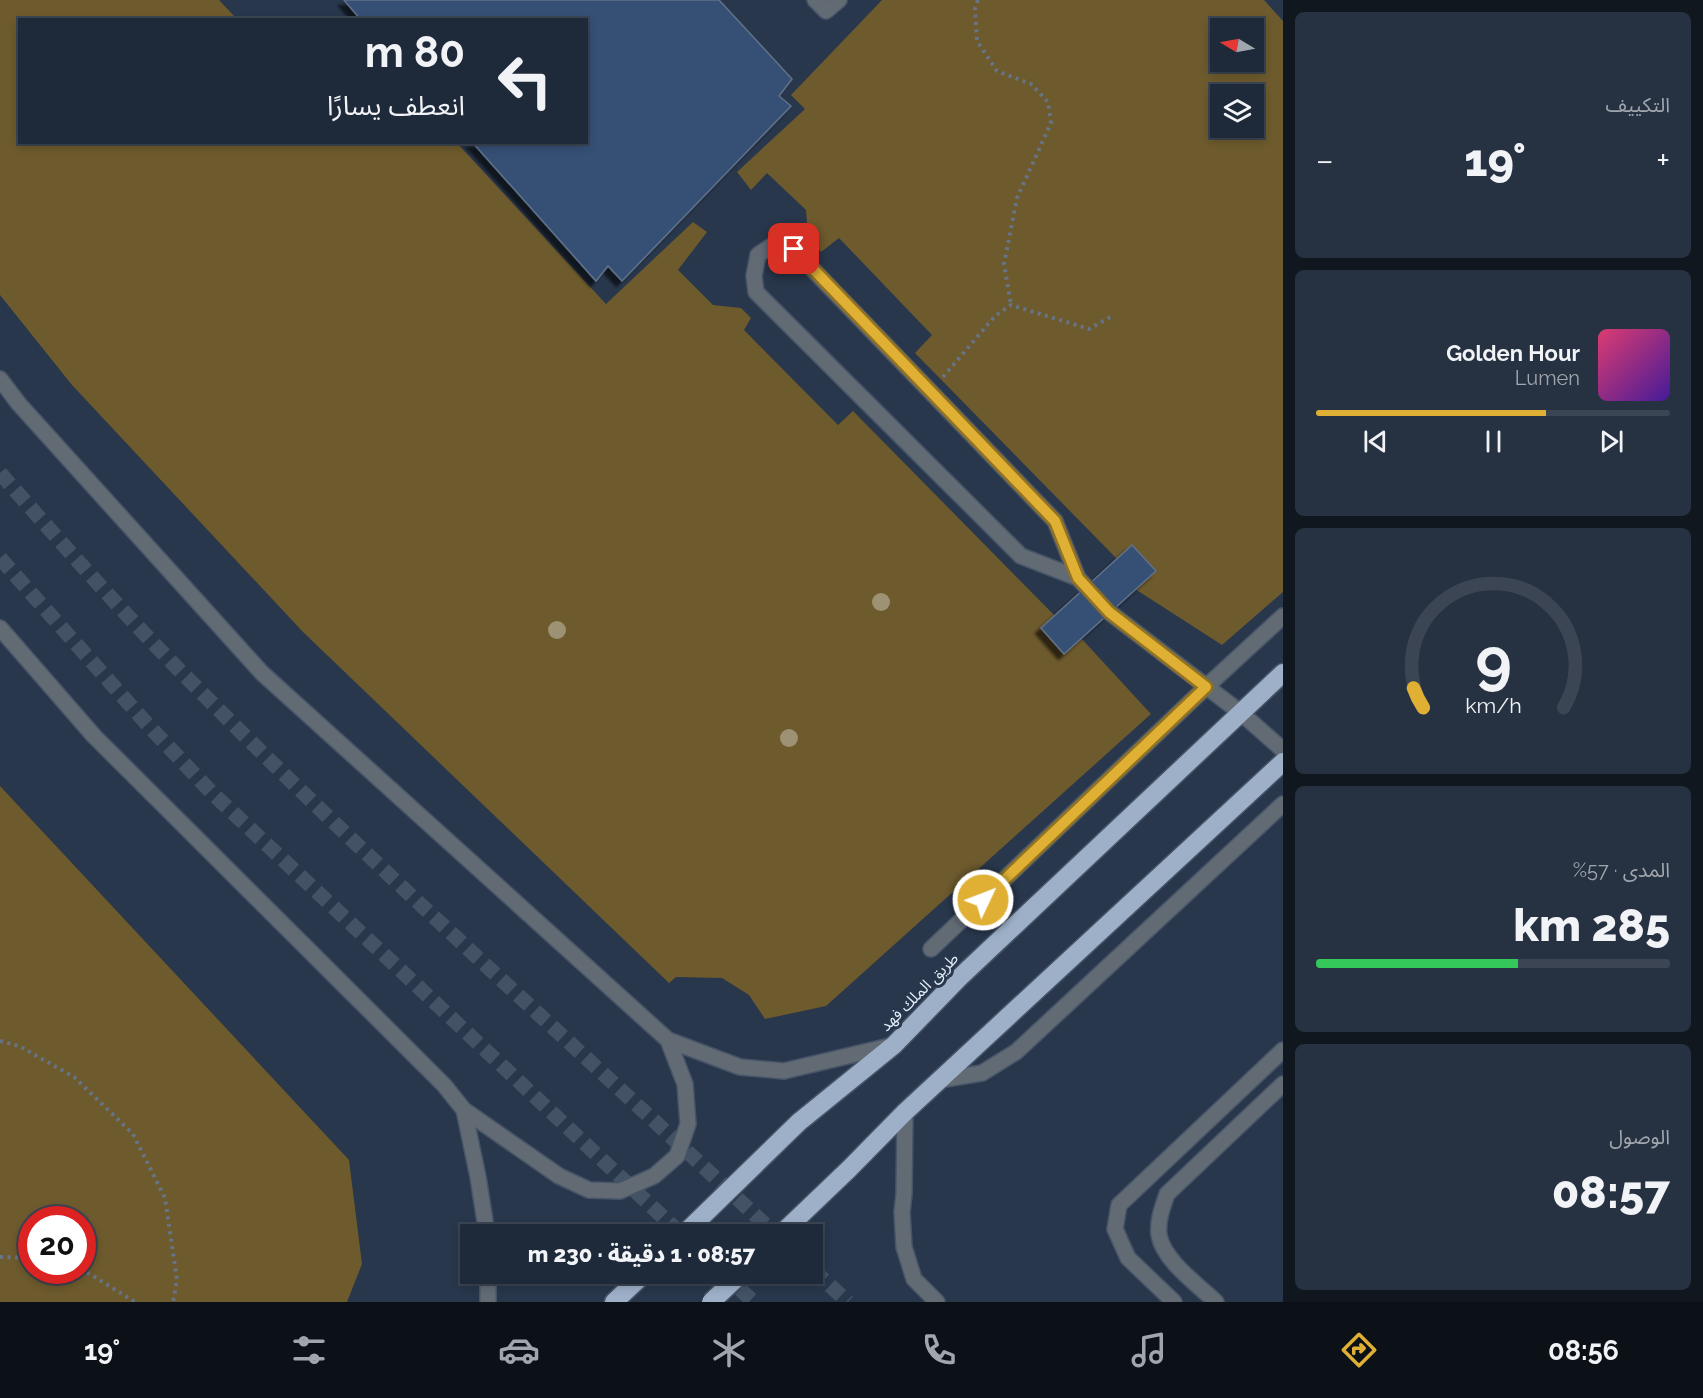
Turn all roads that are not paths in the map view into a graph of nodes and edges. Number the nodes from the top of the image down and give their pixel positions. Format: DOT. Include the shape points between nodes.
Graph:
graph roads {
  1 [pos="815,0"];
  2 [pos="839,0"];
  3 [pos="0,379"];
  4 [pos="1078,578"];
  5 [pos="1283,616"];
  6 [pos="0,628"];
  7 [pos="1283,674"];
  8 [pos="1206,687"];
  9 [pos="1241,713"];
  10 [pos="1283,750"];
  11 [pos="1283,762"];
  12 [pos="1283,804"];
  13 [pos="931,949"];
  14 [pos="668,1040"];
  15 [pos="894,1045"];
  16 [pos="1283,1050"];
  17 [pos="939,1080"];
  18 [pos="1283,1084"];
  19 [pos="464,1110"];
  20 [pos="905,1112"];
  21 [pos="485,1224"];
  22 [pos="694,1224"];
  23 [pos="792,1224"];
  24 [pos="488,1284"];
  25 [pos="634,1284"];
  26 [pos="730,1284"];
  27 [pos="488,1302"];
  28 [pos="615,1302"];
  29 [pos="711,1302"];
  30 [pos="937,1302"];
  31 [pos="1174,1302"];
  32 [pos="1216,1302"];
  1 -- 2 [label="street" via="826,11"];
  3 -- 14 [label="street" via="262,673"];
  4 -- 4 [label="street" via="1055,521 794,249 773,245 758,255 756,292 1021,556"];
  4 -- 8 [label="street" via="1109,612"];
  5 -- 8 [label="street"];
  6 -- 19 [label="street" via="94,736 444,1085"];
  7 -- 9 [label="highway, طريق الملك فهد"];
  8 -- 9 [label="street"];
  8 -- 13 [label="street"];
  9 -- 10 [label="street"];
  9 -- 15 [label="highway, طريق الملك فهد" via="959,978"];
  11 -- 17 [label="highway"];
  12 -- 17 [label="street" via="1016,1052 982,1073"];
  14 -- 15 [label="street" via="740,1067 784,1071"];
  14 -- 19 [label="street" via="685,1084 688,1124 677,1156 654,1176 620,1191 589,1190 559,1176"];
  15 -- 22 [label="highway, طريق الملك فهد, bridge" via="799,1122"];
  16 -- 31 [label="street" via="1119,1205 1115,1229 1128,1258"];
  17 -- 20 [label="highway"];
  18 -- 32 [label="street" via="1167,1194 1160,1214 1159,1235 1169,1257"];
  19 -- 21 [label="street"];
  20 -- 23 [label="highway"];
  20 -- 30 [label="street" via="904,1247 914,1279"];
  24 -- 27 [label="street"];
  25 -- 28 [label="highway"];
  26 -- 29 [label="highway, bridge"];
}
